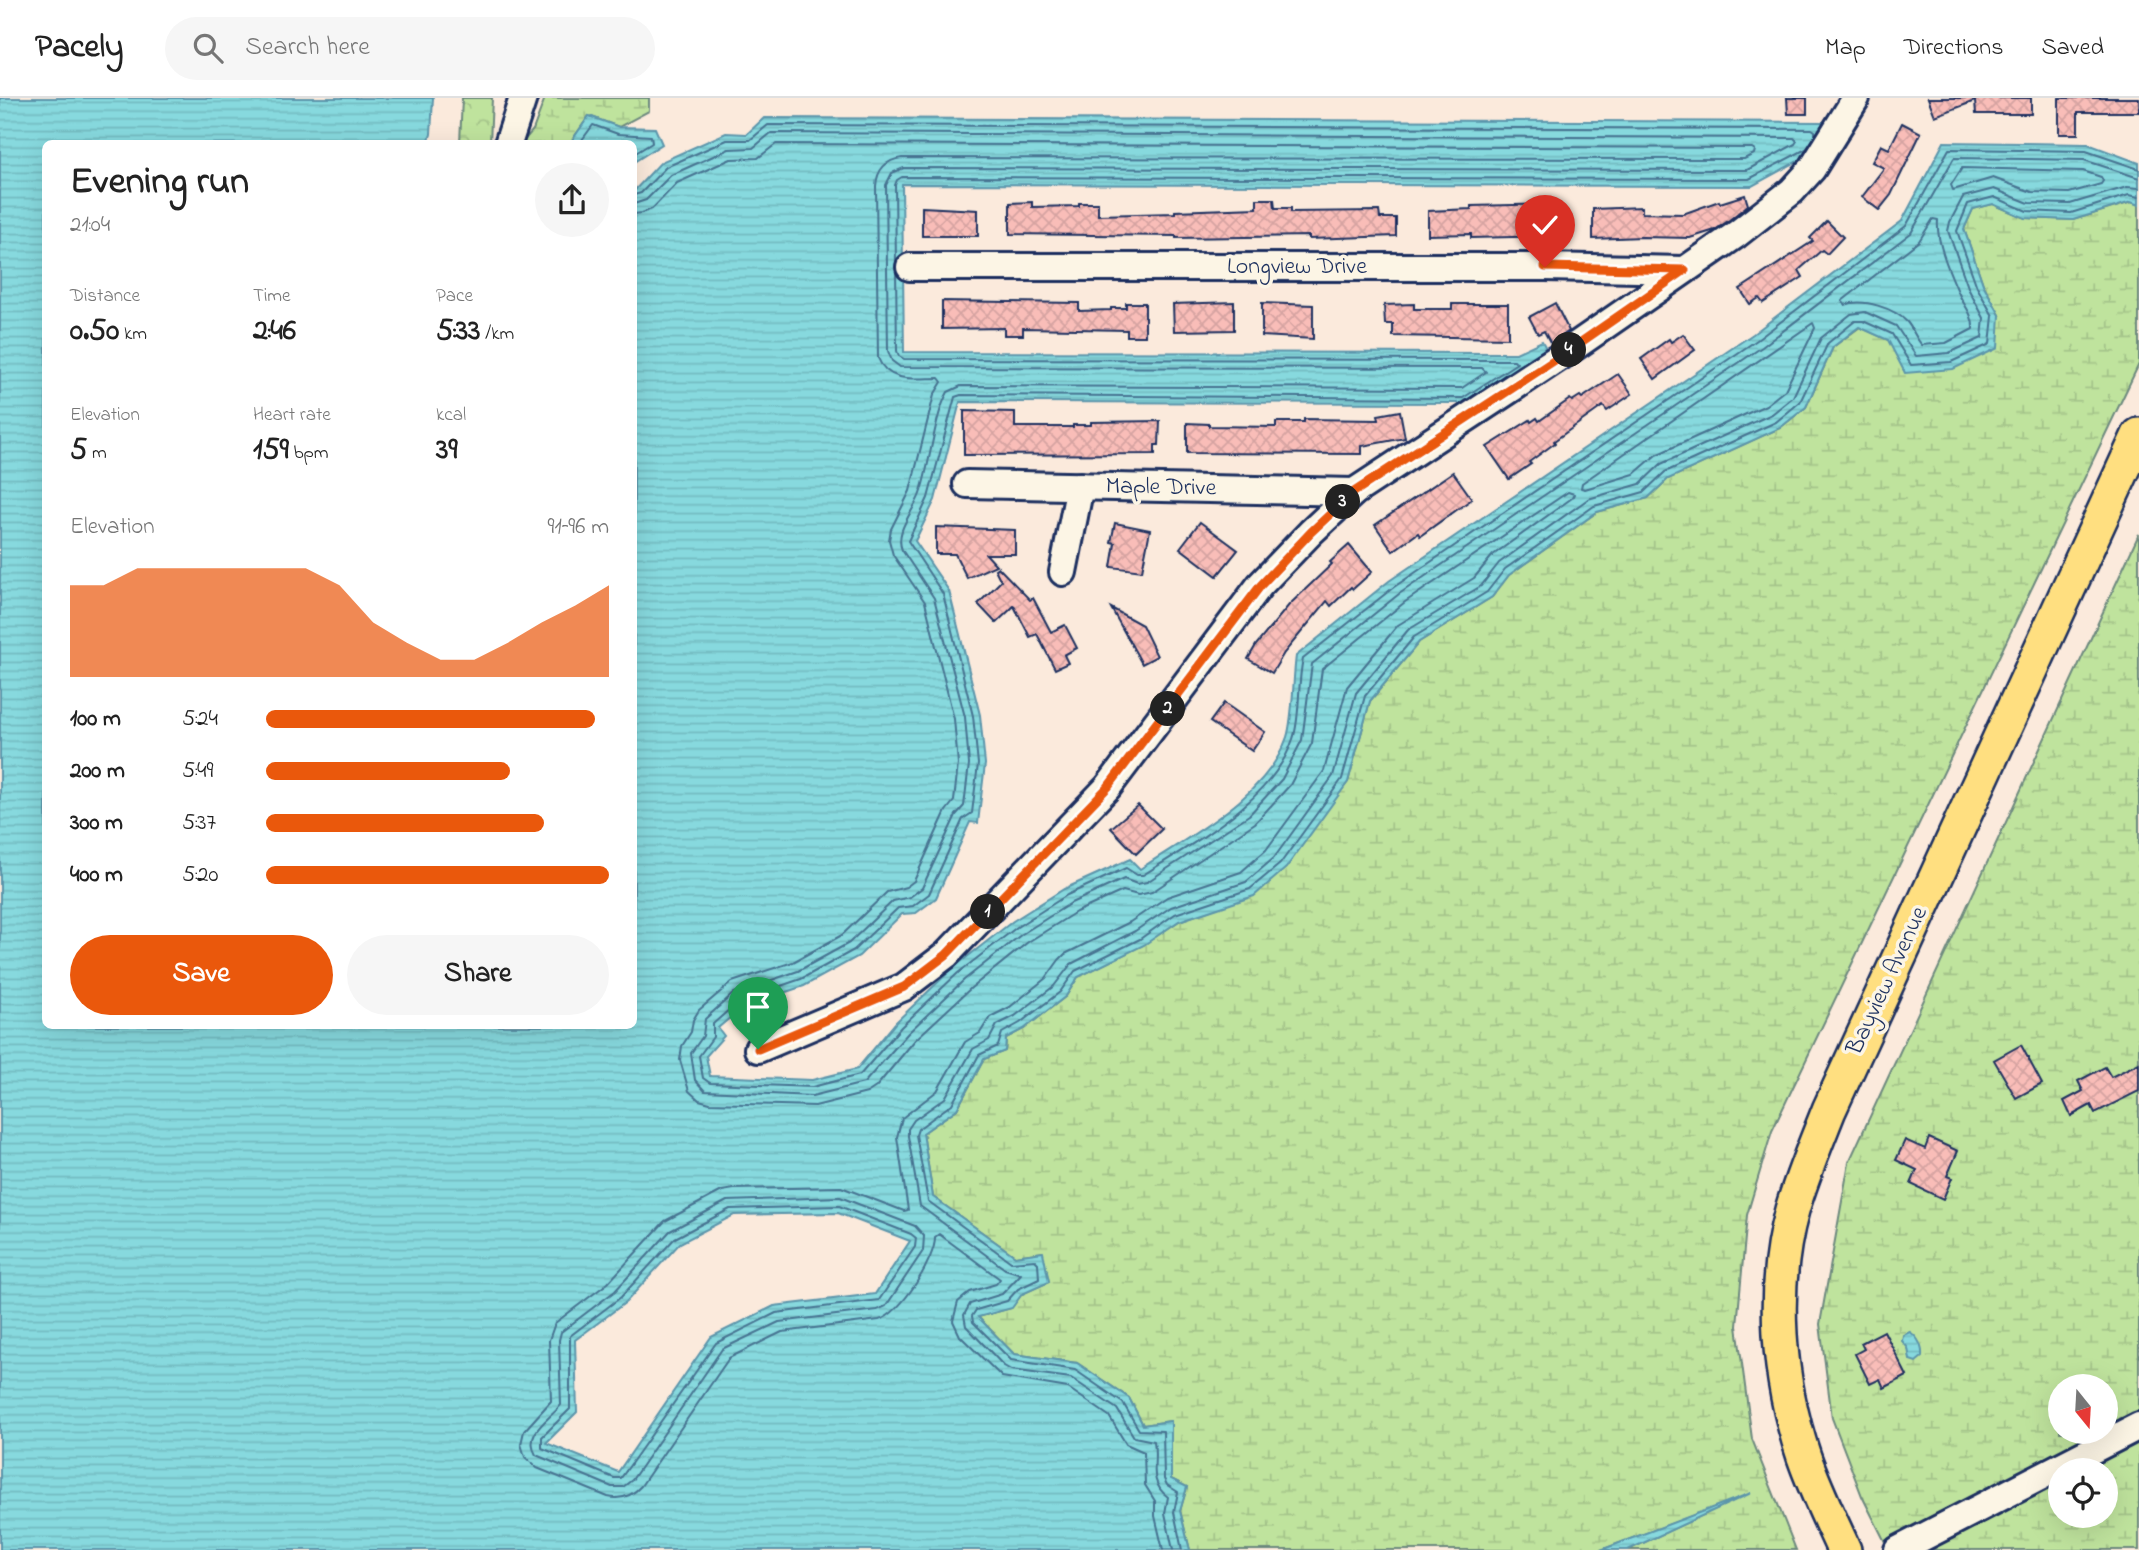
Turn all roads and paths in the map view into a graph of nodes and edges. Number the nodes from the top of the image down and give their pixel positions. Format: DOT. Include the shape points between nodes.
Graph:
graph roads {
  1 [pos="523,98"];
  2 [pos="1856,98"];
  3 [pos="509,140"];
  4 [pos="910,267"];
  5 [pos="1685,270"];
  6 [pos="2139,435"];
  7 [pos="967,484"];
  8 [pos="1080,486"];
  9 [pos="1354,492"];
  10 [pos="1063,572"];
  11 [pos="758,1049"];
  12 [pos="2139,1426"];
  13 [pos="1844,1550"];
  14 [pos="1898,1550"];
  1 -- 3 [label="street"];
  2 -- 5 [label="street" via="1792,191"];
  4 -- 5 [label="street, Longview Drive"];
  5 -- 9 [label="street"];
  6 -- 13 [label="main road, Bayview Avenue" via="1829,1110 1791,1212 1780,1312 1791,1413 1804,1458"];
  7 -- 8 [label="street, Maple Drive"];
  8 -- 9 [label="street, Maple Drive"];
  8 -- 10 [label="street"];
  9 -- 11 [label="street" via="1261,585 1108,787 946,955 904,987"];
  12 -- 14 [label="street"];
}
